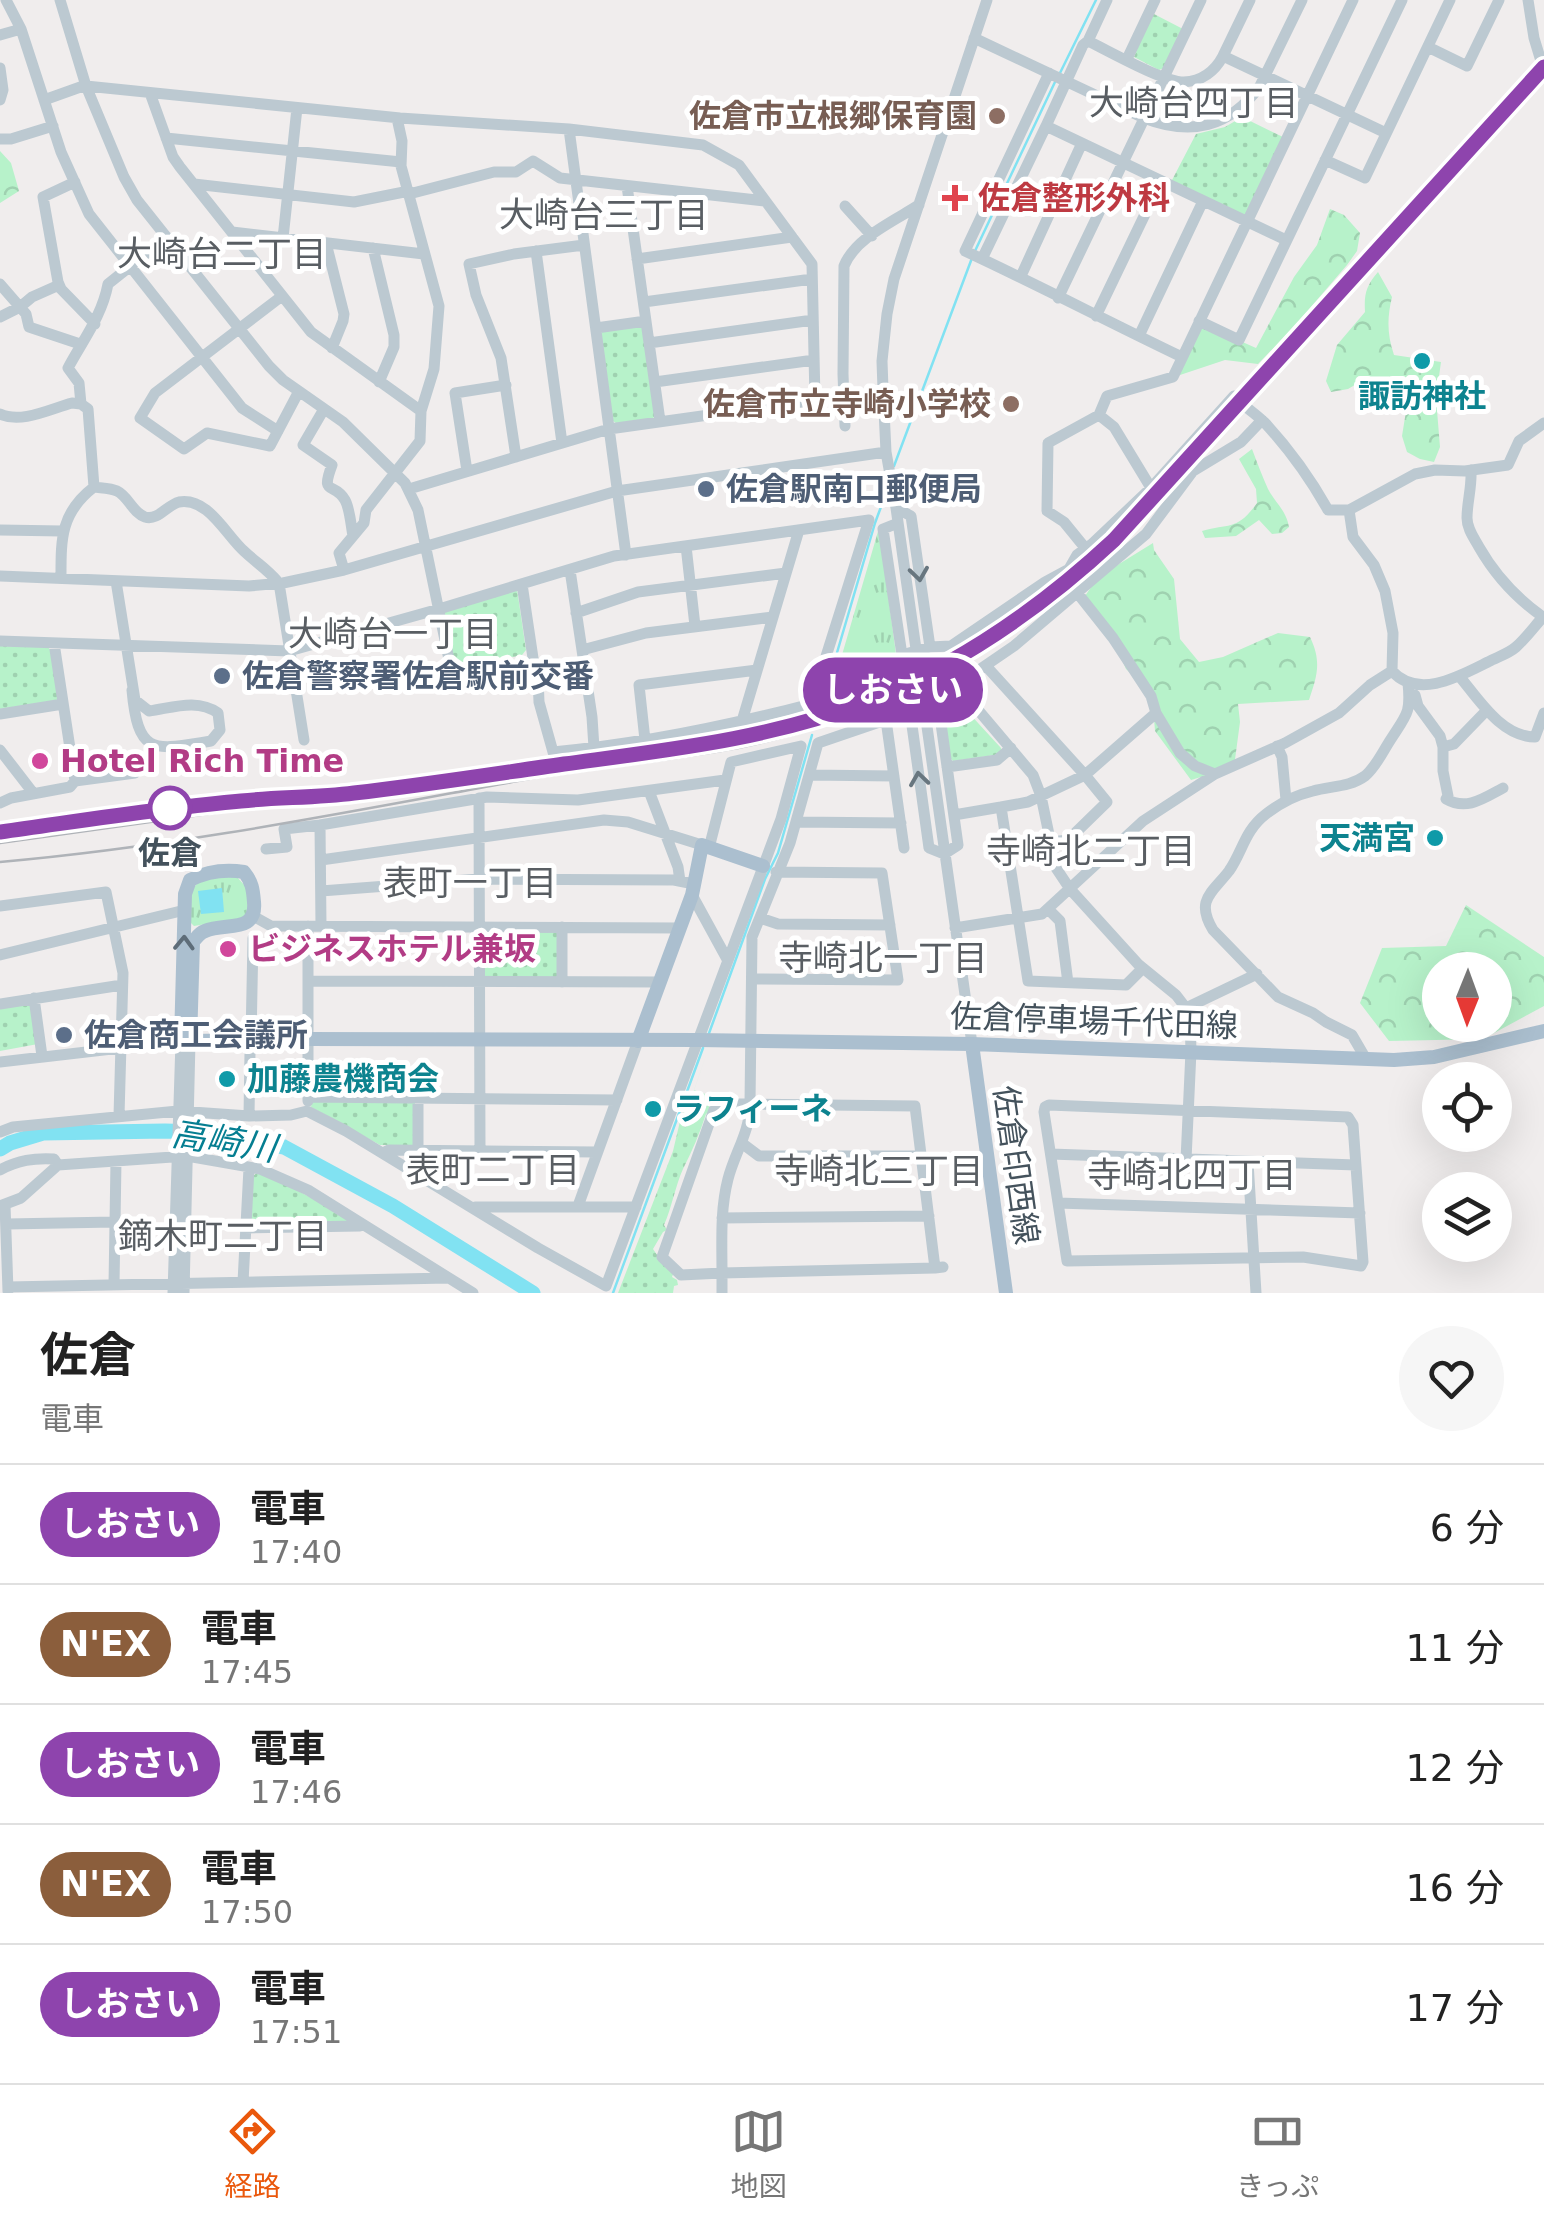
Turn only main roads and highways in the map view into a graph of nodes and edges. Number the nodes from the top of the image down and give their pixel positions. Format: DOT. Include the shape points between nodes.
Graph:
graph roads {
  1 [pos="763,866"];
  2 [pos="1544,1031"];
  3 [pos="185,1041"];
  4 [pos="638,1041"];
  5 [pos="972,1044"];
  6 [pos="1006,1293"];
  1 -- 4 [label="main road" via="706,846"];
  2 -- 5 [label="main road, 佐倉停車場千代田線" via="1394,1060"];
  3 -- 3 [label="main road, one-way" via="185,894 190,880 204,874 244,872 252,882 253,916 245,924 205,930 193,942"];
  3 -- 4 [label="main road, 佐倉停車場千代田線"];
  4 -- 5 [label="main road, 佐倉停車場千代田線"];
  5 -- 6 [label="main road, 佐倉印西線"];
}
